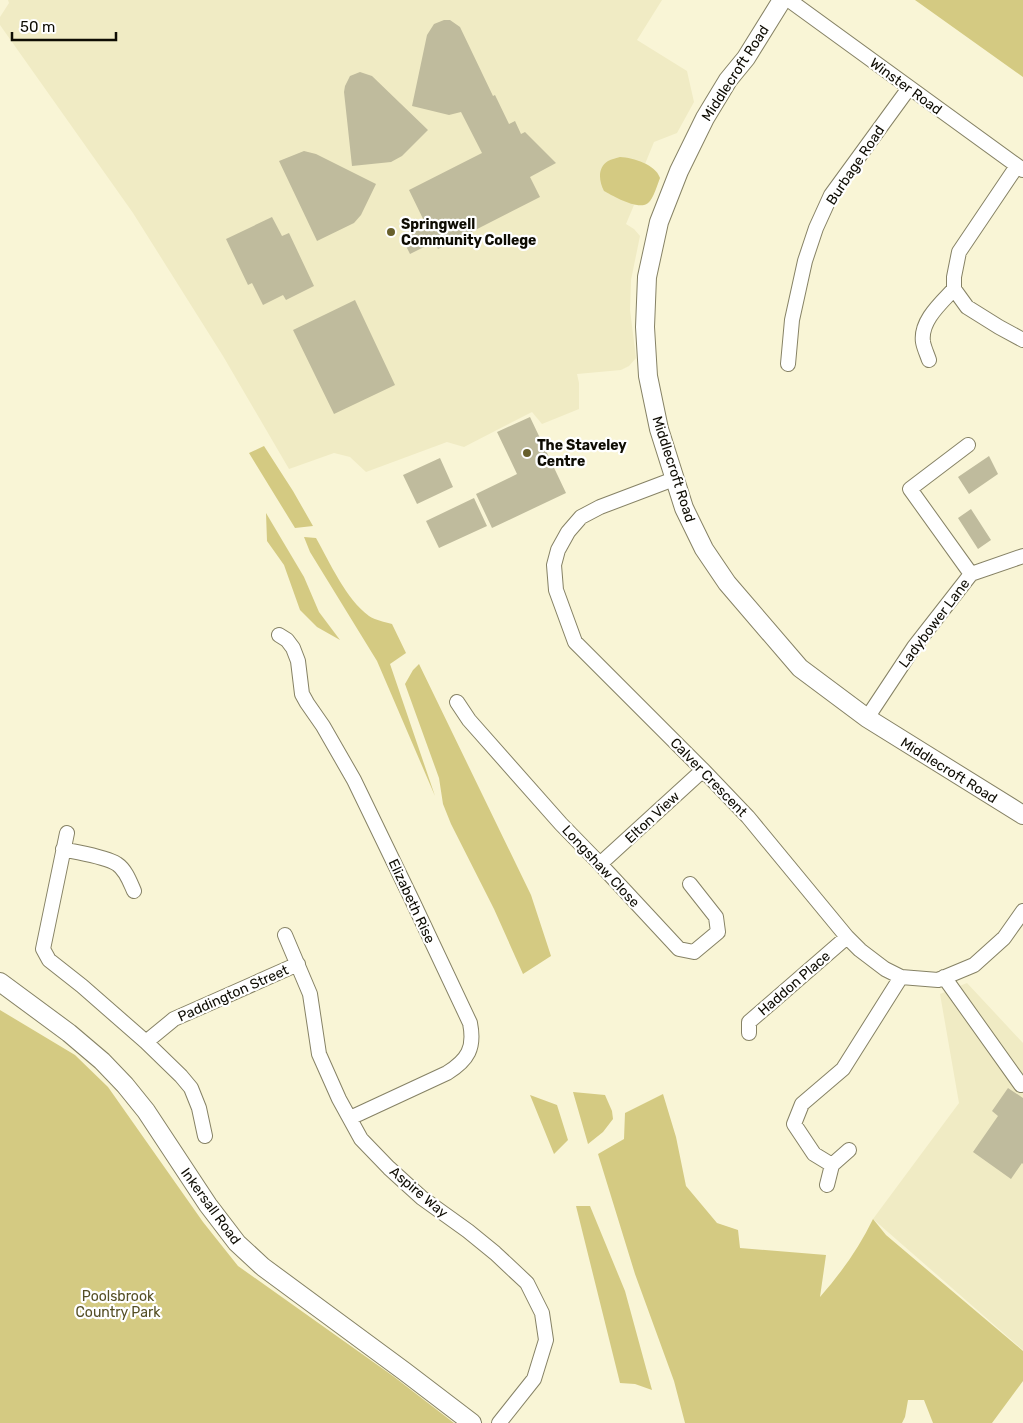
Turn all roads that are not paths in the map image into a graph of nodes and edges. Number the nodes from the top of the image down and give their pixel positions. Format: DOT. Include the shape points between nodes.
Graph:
graph roads {
  1 [pos="782,0"];
  2 [pos="789,0"];
  3 [pos="909,88"];
  4 [pos="1020,168"];
  5 [pos="954,289"];
  6 [pos="1023,340"];
  7 [pos="930,360"];
  8 [pos="788,364"];
  9 [pos="968,445"];
  10 [pos="674,478"];
  11 [pos="1023,556"];
  12 [pos="971,574"];
  13 [pos="279,635"];
  14 [pos="457,702"];
  15 [pos="867,718"];
  16 [pos="703,770"];
  17 [pos="1023,815"];
  18 [pos="67,833"];
  19 [pos="63,849"];
  20 [pos="600,864"];
  21 [pos="690,884"];
  22 [pos="134,891"];
  23 [pos="1023,911"];
  24 [pos="285,936"];
  25 [pos="847,937"];
  26 [pos="298,964"];
  27 [pos="901,976"];
  28 [pos="944,978"];
  29 [pos="0,982"];
  30 [pos="749,1033"];
  31 [pos="146,1042"];
  32 [pos="1022,1085"];
  33 [pos="350,1118"];
  34 [pos="205,1136"];
  35 [pos="849,1150"];
  36 [pos="832,1164"];
  37 [pos="827,1185"];
  38 [pos="472,1423"];
  39 [pos="499,1423"];
  1 -- 10 [label="street, Middlecroft Road" via="705,118 679,171 655,240 647,277 645,327 648,376"];
  2 -- 3 [label="street, Winster Road"];
  3 -- 4 [label="street, Winster Road"];
  3 -- 8 [label="street, Burbage Road" via="831,195 816,228 792,320"];
  4 -- 5 [label="street" via="959,252"];
  5 -- 6 [label="street" via="967,306"];
  5 -- 7 [label="street" via="923,329 923,342"];
  9 -- 12 [label="street" via="910,488"];
  10 -- 15 [label="street, Middlecroft Road" via="704,549 727,583 800,668"];
  10 -- 16 [label="street, Calver Crescent" via="582,517 558,550 554,564 556,590 575,642"];
  11 -- 12 [label="street, Ladybower Lane"];
  12 -- 15 [label="street, Ladybower Lane" via="914,647"];
  13 -- 33 [label="street, Elizabeth Rise" via="292,648 298,661 302,694 358,789 470,1023 472,1036 470,1048 461,1064"];
  14 -- 20 [label="street, Longshaw Close" via="469,720"];
  15 -- 17 [label="street, Middlecroft Road"];
  16 -- 20 [label="street, Elton View"];
  16 -- 25 [label="street, Calver Crescent" via="748,817"];
  18 -- 19 [label="street"];
  19 -- 22 [label="street" via="117,864"];
  19 -- 31 [label="street" via="43,949 49,960"];
  20 -- 21 [label="street, Longshaw Close" via="679,949 694,952 718,932 716,917"];
  23 -- 28 [label="street, Calver Crescent" via="1004,938 974,965"];
  24 -- 26 [label="street, Aspire Way"];
  25 -- 27 [label="street, Calver Crescent" via="885,969"];
  25 -- 30 [label="street, Haddon Place" via="749,1022"];
  26 -- 31 [label="street, Paddington Street" via="174,1019"];
  26 -- 33 [label="street, Aspire Way" via="310,994 319,1054"];
  27 -- 28 [label="street, Calver Crescent"];
  27 -- 36 [label="street" via="843,1069 802,1104 794,1124 814,1154"];
  28 -- 32 [label="street"];
  29 -- 38 [label="street, Inkersall Road" via="69,1033 125,1085 237,1244 263,1267"];
  31 -- 34 [label="street" via="191,1088"];
  33 -- 39 [label="street, Aspire Way" via="362,1139 389,1168 422,1198 495,1253 527,1283 542,1314 546,1340 534,1379"];
  35 -- 36 [label="street"];
  36 -- 37 [label="street"];
}
